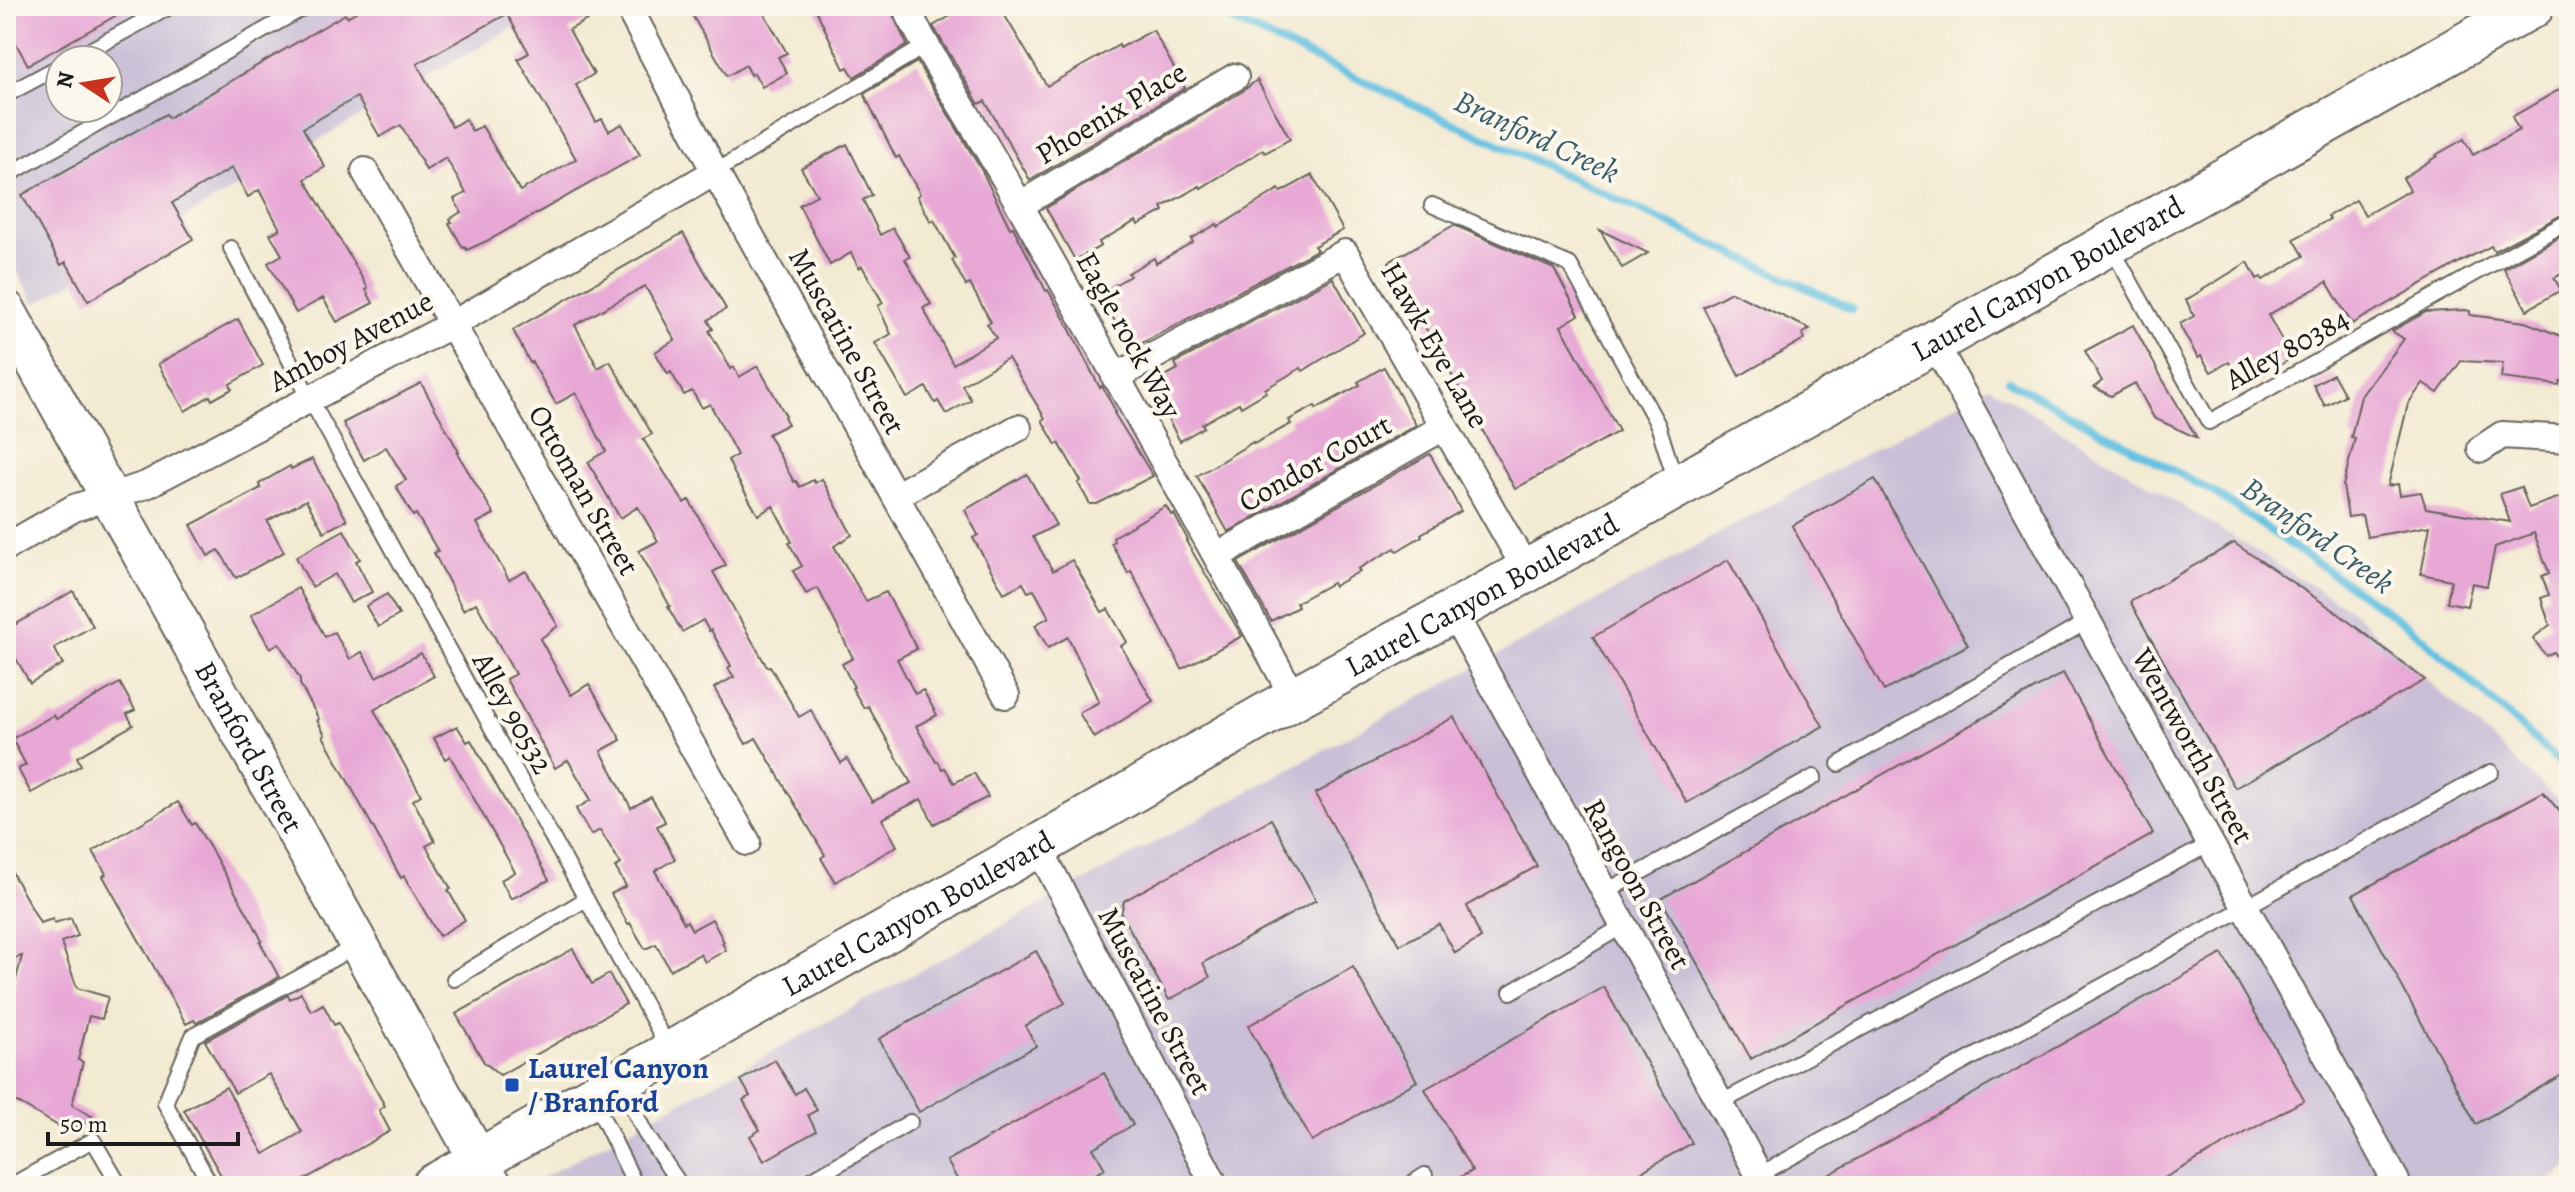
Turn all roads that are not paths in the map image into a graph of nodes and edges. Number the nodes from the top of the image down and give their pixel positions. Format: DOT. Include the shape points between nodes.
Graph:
graph roads {
  1 [pos="171,6"];
  2 [pos="307,6"];
  3 [pos="905,6"];
  4 [pos="2533,6"];
  5 [pos="633,16"];
  6 [pos="101,44"];
  7 [pos="925,46"];
  8 [pos="44,75"];
  9 [pos="1235,77"];
  10 [pos="6,95"];
  11 [pos="365,171"];
  12 [pos="715,172"];
  13 [pos="6,176"];
  14 [pos="1020,205"];
  15 [pos="1432,205"];
  16 [pos="2569,221"];
  17 [pos="2109,244"];
  18 [pos="231,248"];
  19 [pos="6,310"];
  20 [pos="453,324"];
  21 [pos="1934,342"];
  22 [pos="1115,377"];
  23 [pos="310,399"];
  24 [pos="1444,427"];
  25 [pos="1018,428"];
  26 [pos="2569,439"];
  27 [pos="2481,449"];
  28 [pos="1678,486"];
  29 [pos="109,495"];
  30 [pos="897,495"];
  31 [pos="6,547"];
  32 [pos="1217,556"];
  33 [pos="1527,571"];
  34 [pos="1453,612"];
  35 [pos="2088,621"];
  36 [pos="1006,695"];
  37 [pos="1294,698"];
  38 [pos="1839,764"];
  39 [pos="2491,772"];
  40 [pos="1814,777"];
  41 [pos="747,842"];
  42 [pos="2210,844"];
  43 [pos="1038,846"];
  44 [pos="1605,892"];
  45 [pos="586,899"];
  46 [pos="2246,908"];
  47 [pos="1623,926"];
  48 [pos="358,945"];
  49 [pos="454,979"];
  50 [pos="1511,992"];
  51 [pos="671,1053"];
  52 [pos="606,1089"];
  53 [pos="1720,1103"];
  54 [pos="910,1122"];
  55 [pos="485,1173"];
  56 [pos="1425,1175"];
  57 [pos="1762,1181"];
  58 [pos="209,1182"];
  59 [pos="629,1183"];
  60 [pos="2392,1183"];
  61 [pos="10,1186"];
  62 [pos="120,1186"];
  63 [pos="433,1186"];
  64 [pos="681,1186"];
  65 [pos="801,1186"];
  66 [pos="1215,1186"];
  67 [pos="1408,1186"];
  1 -- 6 [label="lane"];
  2 -- 13 [label="lane"];
  3 -- 7 [label="street, Eagle rock Way"];
  4 -- 17 [label="main road, Laurel Canyon Boulevard"];
  5 -- 12 [label="street, Muscatine Street"];
  7 -- 12 [label="lane"];
  7 -- 14 [label="street, Eagle rock Way"];
  8 -- 10 [label="lane"];
  9 -- 14 [label="street, Phoenix Place"];
  11 -- 20 [label="street, Ottoman Street"];
  12 -- 20 [label="street, Amboy Avenue"];
  12 -- 30 [label="street, Muscatine Street"];
  14 -- 22 [label="street, Eagle rock Way"];
  15 -- 28 [label="lane" via="1570,265 1658,425"];
  16 -- 17 [label="lane, Alley 80384" via="2209,422"];
  17 -- 21 [label="main road, Laurel Canyon Boulevard"];
  18 -- 23 [label="lane, Alley 90532"];
  19 -- 29 [label="main road, Branford Street"];
  20 -- 23 [label="street, Amboy Avenue"];
  20 -- 41 [label="street, Ottoman Street"];
  21 -- 28 [label="main road, Laurel Canyon Boulevard"];
  21 -- 35 [label="street, Wentworth Street"];
  22 -- 24 [label="street, Hawk Eye Lane" via="1345,253"];
  22 -- 32 [label="street, Eagle rock Way"];
  23 -- 29 [label="street, Amboy Avenue" via="146,485"];
  23 -- 45 [label="lane, Alley 90532"];
  24 -- 32 [label="street, Condor Court"];
  24 -- 33 [label="street, Hawk Eye Lane"];
  25 -- 30 [label="street"];
  26 -- 27 [label="street" via="2502,435"];
  28 -- 33 [label="main road, Laurel Canyon Boulevard"];
  29 -- 31 [label="street, Amboy Avenue" via="74,508"];
  29 -- 48 [label="main road, Branford Street"];
  30 -- 36 [label="street, Muscatine Street"];
  32 -- 37 [label="street, Eagle rock Way"];
  33 -- 34 [label="main road, Laurel Canyon Boulevard"];
  34 -- 37 [label="main road, Laurel Canyon Boulevard"];
  34 -- 44 [label="street, Rangoon Street"];
  35 -- 38 [label="lane"];
  35 -- 42 [label="street, Wentworth Street"];
  37 -- 43 [label="main road, Laurel Canyon Boulevard"];
  39 -- 46 [label="lane"];
  40 -- 44 [label="lane"];
  42 -- 46 [label="street, Wentworth Street"];
  42 -- 53 [label="lane"];
  43 -- 51 [label="main road, Laurel Canyon Boulevard"];
  43 -- 66 [label="street, Muscatine Street"];
  44 -- 47 [label="street, Rangoon Street"];
  45 -- 49 [label="lane"];
  45 -- 51 [label="lane, Alley 90532"];
  46 -- 57 [label="lane"];
  46 -- 60 [label="street, Wentworth Street"];
  47 -- 50 [label="lane"];
  47 -- 53 [label="street, Rangoon Street"];
  48 -- 55 [label="main road, Branford Street"];
  48 -- 58 [label="lane" via="193,1036 165,1103"];
  51 -- 52 [label="main road, Laurel Canyon Boulevard"];
  52 -- 55 [label="main road, Laurel Canyon Boulevard"];
  52 -- 59 [label="lane"];
  52 -- 64 [label="lane"];
  53 -- 57 [label="street, Rangoon Street"];
  54 -- 65 [label="lane"];
  55 -- 63 [label="main road, Laurel Canyon Boulevard"];
  56 -- 67 [label="lane"];
  61 -- 62 [label="lane" via="93,1140"];
}
